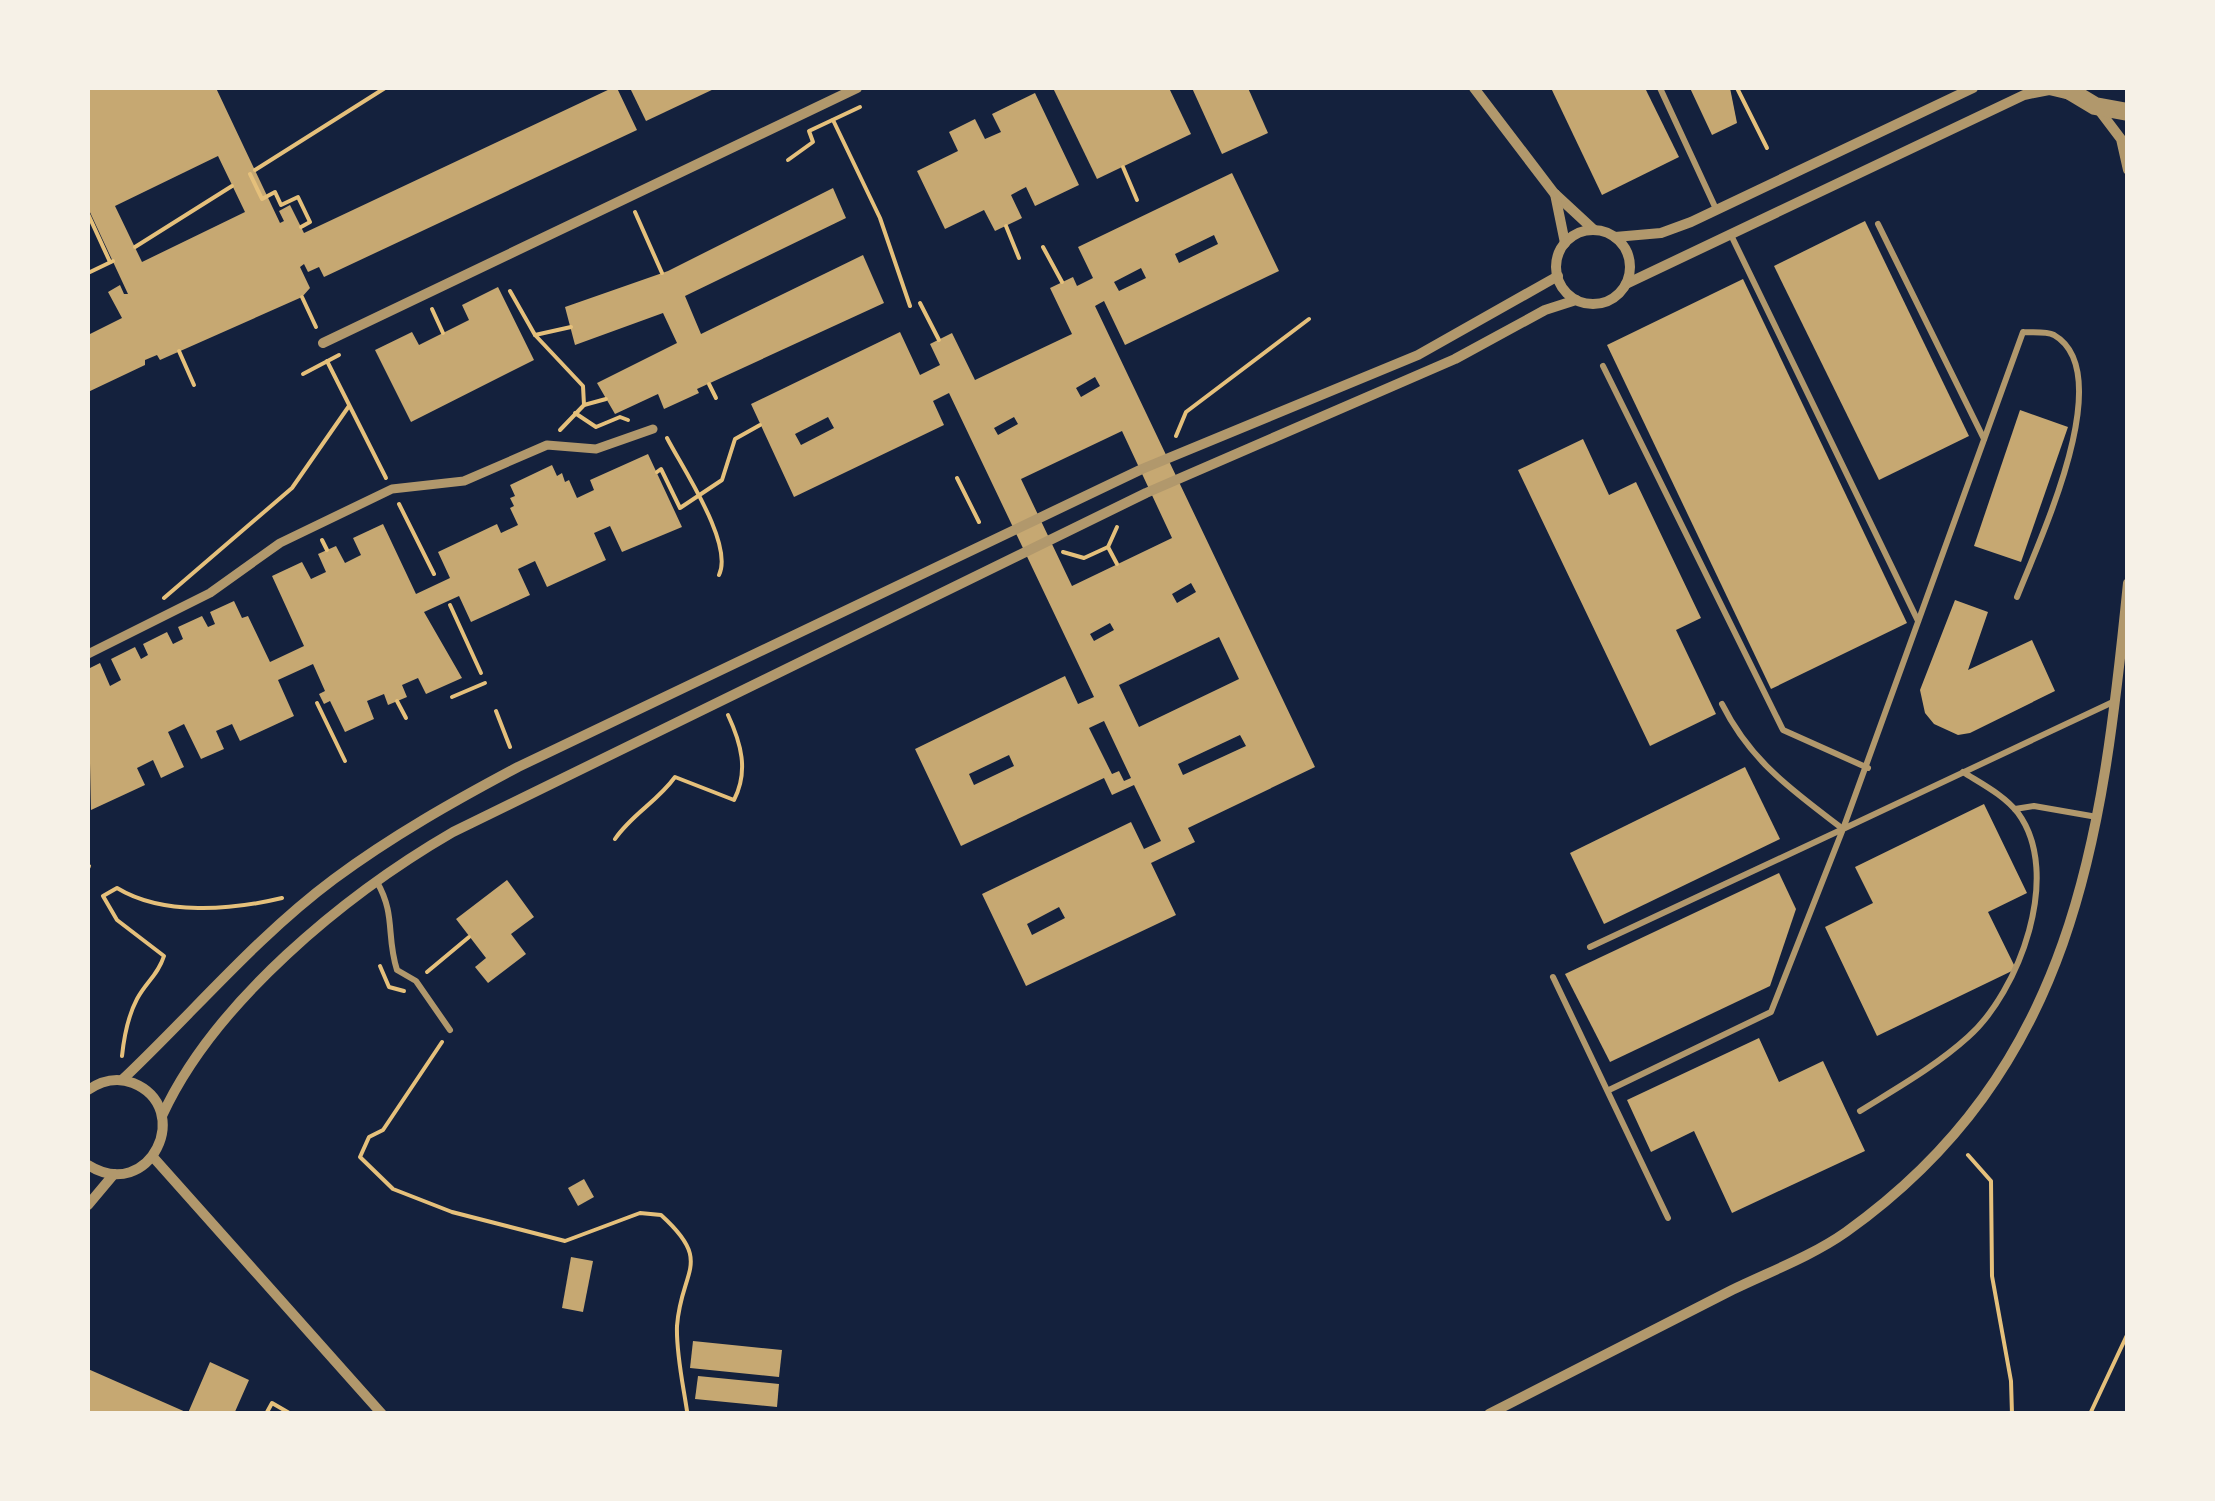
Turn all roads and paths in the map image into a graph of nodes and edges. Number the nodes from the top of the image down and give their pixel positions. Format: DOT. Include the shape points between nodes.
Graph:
graph roads {
  1 [pos="385,88"];
  2 [pos="857,88"];
  3 [pos="1474,88"];
  4 [pos="1660,88"];
  5 [pos="1737,88"];
  6 [pos="1973,88"];
  7 [pos="2080,98"];
  8 [pos="860,107"];
  9 [pos="2128,112"];
  10 [pos="834,120"];
  11 [pos="1767,148"];
  12 [pos="788,160"];
  13 [pos="1124,167"];
  14 [pos="2128,170"];
  15 [pos="232,186"];
  16 [pos="1554,193"];
  17 [pos="1137,200"];
  18 [pos="1716,209"];
  19 [pos="634,212"];
  20 [pos="88,214"];
  21 [pos="1878,224"];
  22 [pos="1006,226"];
  23 [pos="300,227"];
  24 [pos="643,229"];
  25 [pos="1594,230"];
  26 [pos="1730,233"];
  27 [pos="633,234"];
  28 [pos="1616,237"];
  29 [pos="1565,243"];
  30 [pos="1043,247"];
  31 [pos="135,248"];
  32 [pos="1019,258"];
  33 [pos="662,273"];
  34 [pos="88,274"];
  35 [pos="1558,276"];
  36 [pos="1062,282"];
  37 [pos="1626,284"];
  38 [pos="510,290"];
  39 [pos="302,297"];
  40 [pos="1576,300"];
  41 [pos="920,303"];
  42 [pos="910,306"];
  43 [pos="432,309"];
  44 [pos="1309,319"];
  45 [pos="316,327"];
  46 [pos="571,328"];
  47 [pos="444,333"];
  48 [pos="534,335"];
  49 [pos="939,340"];
  50 [pos="323,342"];
  51 [pos="178,351"];
  52 [pos="1603,366"];
  53 [pos="303,374"];
  54 [pos="710,384"];
  55 [pos="194,385"];
  56 [pos="716,398"];
  57 [pos="606,399"];
  58 [pos="584,405"];
  59 [pos="350,406"];
  60 [pos="575,413"];
  61 [pos="760,424"];
  62 [pos="657,427"];
  63 [pos="1175,439"];
  64 [pos="1984,440"];
  65 [pos="547,444"];
  66 [pos="377,460"];
  67 [pos="656,472"];
  68 [pos="957,478"];
  69 [pos="392,490"];
  70 [pos="699,499"];
  71 [pos="979,522"];
  72 [pos="1120,522"];
  73 [pos="1108,547"];
  74 [pos="1059,551"];
  75 [pos="1117,564"];
  76 [pos="434,574"];
  77 [pos="719,576"];
  78 [pos="2128,583"];
  79 [pos="2018,597"];
  80 [pos="159,601"];
  81 [pos="450,605"];
  82 [pos="1919,622"];
  83 [pos="88,654"];
  84 [pos="482,672"];
  85 [pos="485,682"];
  86 [pos="452,697"];
  87 [pos="2116,700"];
  88 [pos="397,701"];
  89 [pos="318,702"];
  90 [pos="1722,704"];
  91 [pos="496,711"];
  92 [pos="728,715"];
  93 [pos="406,718"];
  94 [pos="510,746"];
  95 [pos="345,761"];
  96 [pos="1868,768"];
  97 [pos="1962,771"];
  98 [pos="2014,809"];
  99 [pos="2097,817"];
  100 [pos="1843,828"];
  101 [pos="614,839"];
  102 [pos="376,882"];
  103 [pos="286,898"];
  104 [pos="470,936"];
  105 [pos="1590,947"];
  106 [pos="1553,977"];
  107 [pos="416,980"];
  108 [pos="450,1030"];
  109 [pos="122,1056"];
  110 [pos="122,1080"];
  111 [pos="88,1090"];
  112 [pos="1610,1090"];
  113 [pos="1860,1110"];
  114 [pos="162,1116"];
  115 [pos="1968,1155"];
  116 [pos="152,1157"];
  117 [pos="88,1164"];
  118 [pos="114,1174"];
  119 [pos="88,1205"];
  120 [pos="1668,1218"];
  121 [pos="2128,1332"];
  122 [pos="687,1412"];
  123 [pos="266,1414"];
  124 [pos="290,1414"];
  125 [pos="382,1414"];
  126 [pos="1489,1414"];
  127 [pos="2012,1414"];
  128 [pos="2090,1414"];
  1 -- 23 [label="path" via="253,172 262,199 275,192 281,206 298,197 310,222"];
  2 -- 50 [label="street"];
  3 -- 16 [label="street"];
  4 -- 18 [label="lane"];
  5 -- 11 [label="path"];
  6 -- 18 [label="street"];
  7 -- 9 [label="street"];
  7 -- 14 [label="street" via="2121,139"];
  7 -- 26 [label="street" via="2049,90 2024,95"];
  8 -- 10 [label="path"];
  10 -- 12 [label="path" via="809,131 813,142"];
  10 -- 42 [label="path" via="880,218"];
  13 -- 17 [label="path"];
  15 -- 31 [label="path"];
  16 -- 25 [label="street"];
  16 -- 29 [label="street"];
  18 -- 28 [label="street" via="1662,233"];
  19 -- 24 [label="path"];
  20 -- 34 [label="path" via="111,261"];
  21 -- 64 [label="lane"];
  22 -- 32 [label="path"];
  24 -- 27 [label="path"];
  24 -- 33 [label="path"];
  25 -- 28 [label="street"];
  25 -- 29 [label="street"];
  26 -- 37 [label="street"];
  26 -- 82 [label="lane"];
  28 -- 37 [label="street" via="1630,259"];
  29 -- 35 [label="street"];
  30 -- 36 [label="path"];
  35 -- 40 [label="street"];
  35 -- 110 [label="street" via="1418,355 1142,469 420,820 332,880 262,940"];
  37 -- 40 [label="street" via="1604,302"];
  38 -- 48 [label="path"];
  39 -- 45 [label="path"];
  40 -- 102 [label="street" via="1146,493 651,732 453,832"];
  41 -- 49 [label="path"];
  43 -- 47 [label="path"];
  44 -- 63 [label="path" via="1186,412"];
  46 -- 48 [label="path"];
  48 -- 58 [label="path" via="584,386"];
  51 -- 55 [label="path"];
  52 -- 96 [label="lane" via="1782,730"];
  53 -- 59 [label="path" via="327,362"];
  54 -- 56 [label="path"];
  57 -- 58 [label="path"];
  58 -- 60 [label="path"];
  59 -- 66 [label="path"];
  59 -- 80 [label="path" via="292,488"];
  60 -- 62 [label="path" via="596,427 620,417"];
  60 -- 65 [label="path"];
  61 -- 70 [label="path" via="735,439 722,480"];
  62 -- 65 [label="street" via="596,449"];
  62 -- 70 [label="path"];
  64 -- 79 [label="lane" via="2023,332 2052,334 2073,354 2076,435"];
  64 -- 82 [label="lane"];
  65 -- 69 [label="street" via="464,480"];
  67 -- 70 [label="path" via="661,469 680,508"];
  68 -- 71 [label="path"];
  69 -- 76 [label="path"];
  69 -- 83 [label="street" via="280,543 210,592"];
  70 -- 77 [label="path" via="720,542 725,563"];
  72 -- 73 [label="path"];
  73 -- 74 [label="path" via="1084,558"];
  73 -- 75 [label="path"];
  78 -- 87 [label="street"];
  81 -- 84 [label="path"];
  82 -- 96 [label="lane"];
  85 -- 86 [label="path"];
  87 -- 97 [label="lane"];
  87 -- 99 [label="street"];
  88 -- 93 [label="path"];
  89 -- 95 [label="path"];
  90 -- 100 [label="lane" via="1740,741"];
  91 -- 94 [label="path"];
  92 -- 101 [label="path" via="742,750 742,785 734,800 675,777"];
  96 -- 100 [label="lane"];
  97 -- 98 [label="lane"];
  97 -- 100 [label="lane"];
  98 -- 99 [label="lane"];
  98 -- 113 [label="lane" via="2034,863 2035,898 2030,933 2006,991 1971,1036"];
  99 -- 126 [label="street" via="2089,866 2033,1021 1998,1078 1910,1182 1843,1234"];
  100 -- 105 [label="lane"];
  100 -- 112 [label="lane" via="1772,1012"];
  102 -- 107 [label="lane" via="391,907 397,970"];
  102 -- 114 [label="street" via="266,976 217,1030"];
  103 -- 109 [label="path" via="193,906 154,902 117,888 103,896 117,920 164,956 159,974 138,997"];
  104 -- 107 [label="path"];
  106 -- 112 [label="lane"];
  107 -- 108 [label="lane"];
  108 -- 122 [label="path" via="383,1130 368,1137 360,1157 393,1189 565,1241 640,1212 662,1215 691,1246 677,1326"];
  110 -- 111 [label="street"];
  110 -- 114 [label="street" via="147,1092"];
  112 -- 120 [label="lane"];
  114 -- 116 [label="street"];
  115 -- 127 [label="path" via="1991,1181 1992,1276"];
  116 -- 118 [label="street" via="133,1171"];
  116 -- 125 [label="street"];
  117 -- 118 [label="street"];
  118 -- 119 [label="street"];
  121 -- 128 [label="path"];
  123 -- 124 [label="path" via="272,1403"];
}
